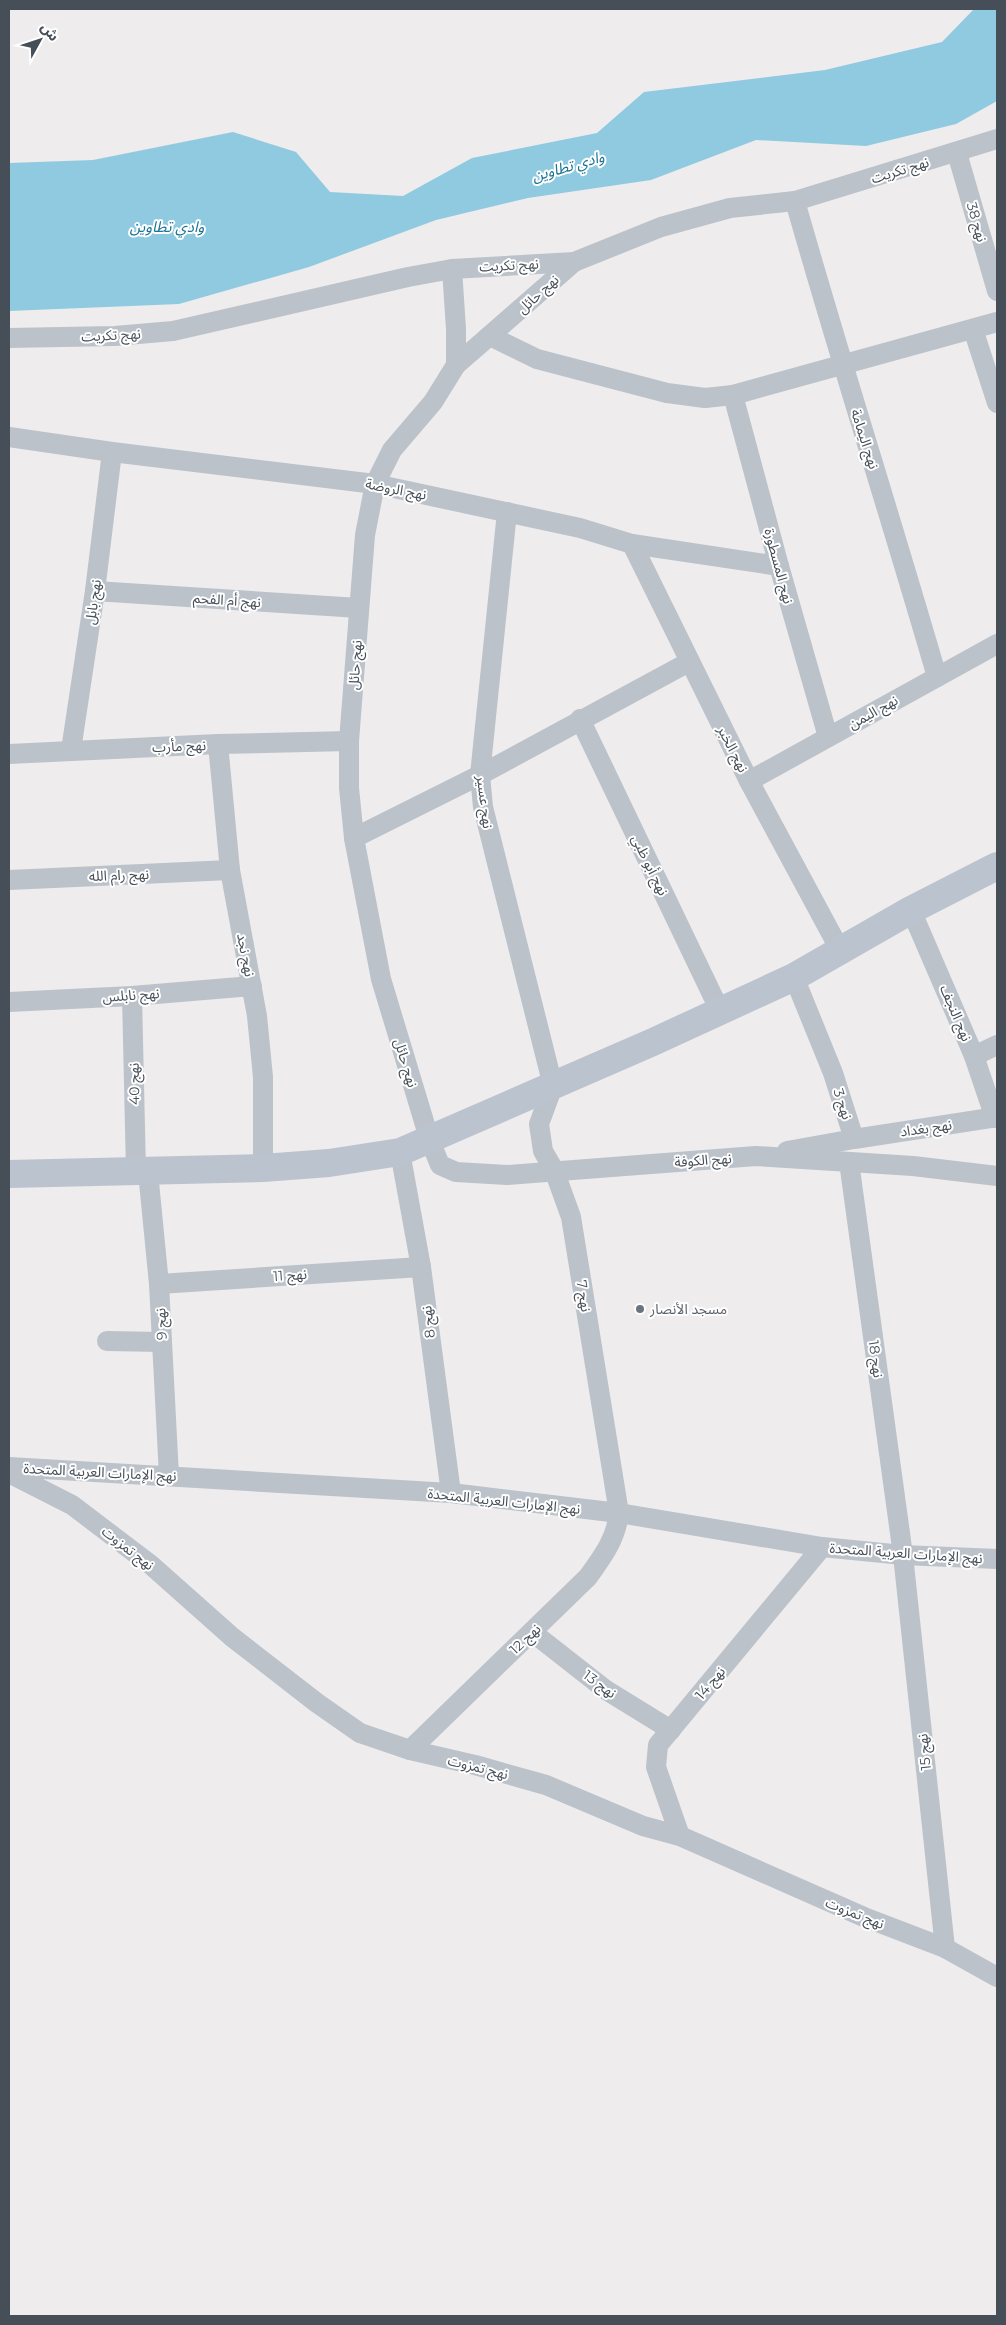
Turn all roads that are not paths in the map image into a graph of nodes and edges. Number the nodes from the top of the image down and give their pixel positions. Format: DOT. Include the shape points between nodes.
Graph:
graph roads {
  1 [pos="997,139"];
  2 [pos="957,153"];
  3 [pos="795,201"];
  4 [pos="574,262"];
  5 [pos="452,269"];
  6 [pos="997,291"];
  7 [pos="997,322"];
  8 [pos="974,329"];
  9 [pos="490,336"];
  10 [pos="9,338"];
  11 [pos="456,365"];
  12 [pos="842,365"];
  13 [pos="733,395"];
  14 [pos="997,403"];
  15 [pos="9,438"];
  16 [pos="112,452"];
  17 [pos="375,484"];
  18 [pos="507,512"];
  19 [pos="632,544"];
  20 [pos="778,566"];
  21 [pos="95,591"];
  22 [pos="359,608"];
  23 [pos="997,644"];
  24 [pos="690,662"];
  25 [pos="937,676"];
  26 [pos="580,719"];
  27 [pos="828,737"];
  28 [pos="349,741"];
  29 [pos="218,744"];
  30 [pos="71,750"];
  31 [pos="9,754"];
  32 [pos="480,774"];
  33 [pos="749,781"];
  34 [pos="354,838"];
  35 [pos="997,866"];
  36 [pos="230,870"];
  37 [pos="9,880"];
  38 [pos="911,910"];
  39 [pos="840,950"];
  40 [pos="794,977"];
  41 [pos="252,986"];
  42 [pos="132,996"];
  43 [pos="9,1002"];
  44 [pos="720,1011"];
  45 [pos="997,1045"];
  46 [pos="974,1056"];
  47 [pos="552,1086"];
  48 [pos="996,1117"];
  49 [pos="429,1138"];
  50 [pos="854,1139"];
  51 [pos="400,1152"];
  52 [pos="756,1156"];
  53 [pos="848,1162"];
  54 [pos="264,1168"];
  55 [pos="554,1170"];
  56 [pos="142,1172"];
  57 [pos="9,1174"];
  58 [pos="997,1176"];
  59 [pos="421,1267"];
  60 [pos="159,1284"];
  61 [pos="107,1341"];
  62 [pos="162,1342"];
  63 [pos="9,1467"];
  64 [pos="9,1473"];
  65 [pos="169,1476"];
  66 [pos="451,1493"];
  67 [pos="620,1513"];
  68 [pos="822,1547"];
  69 [pos="902,1555"];
  70 [pos="997,1559"];
  71 [pos="532,1632"];
  72 [pos="671,1730"];
  73 [pos="410,1750"];
  74 [pos="680,1836"];
  75 [pos="945,1948"];
  76 [pos="997,1977"];
  1 -- 2 [label="street, نهج تكريت"];
  2 -- 3 [label="street, نهج تكريت"];
  2 -- 6 [label="street, نهج 38"];
  3 -- 4 [label="street, نهج تكريت" via="730,208 661,227"];
  3 -- 12 [label="street, نهج اليمامة"];
  4 -- 5 [label="street, نهج تكريت"];
  4 -- 9 [label="street, نهج حائل"];
  5 -- 10 [label="street, نهج تكريت" via="173,331 115,336"];
  5 -- 11 [label="street"];
  7 -- 8 [label="street"];
  8 -- 12 [label="street"];
  8 -- 14 [label="street"];
  9 -- 11 [label="street, نهج حائل"];
  9 -- 13 [label="street" via="545,361 667,393 705,398"];
  11 -- 17 [label="street, نهج حائل" via="432,402 392,450"];
  12 -- 13 [label="street"];
  12 -- 25 [label="street, نهج اليمامة"];
  13 -- 20 [label="street, نهج المسطورة"];
  15 -- 16 [label="street, نهج الروضة"];
  16 -- 17 [label="street, نهج الروضة"];
  16 -- 21 [label="street, نهج بابل"];
  17 -- 18 [label="street, نهج الروضة"];
  17 -- 22 [label="street, نهج حائل" via="365,535"];
  18 -- 19 [label="street, نهج الروضة" via="580,528"];
  18 -- 32 [label="street, نهج عسير"];
  19 -- 20 [label="street, نهج الروضة"];
  19 -- 24 [label="street, نهج الخبر"];
  20 -- 27 [label="street, نهج المسطورة"];
  21 -- 22 [label="street, نهج أم الفحم"];
  21 -- 30 [label="street, نهج بابل"];
  22 -- 28 [label="street, نهج حائل"];
  23 -- 25 [label="street, نهج اليمن"];
  24 -- 26 [label="street"];
  24 -- 33 [label="street, نهج الخبر"];
  25 -- 27 [label="street, نهج اليمن"];
  26 -- 32 [label="street"];
  26 -- 44 [label="street, نهج أبو ظبي"];
  27 -- 33 [label="street, نهج اليمن"];
  28 -- 29 [label="street, نهج مأرب"];
  28 -- 34 [label="street, نهج حائل"];
  29 -- 30 [label="street, نهج مأرب"];
  29 -- 36 [label="street, نهج نجد"];
  30 -- 31 [label="street, نهج مأرب"];
  32 -- 34 [label="street"];
  32 -- 47 [label="street, نهج عسير" via="493,853"];
  33 -- 39 [label="street, نهج الخبر"];
  34 -- 49 [label="street, نهج حائل" via="381,979"];
  35 -- 38 [label="main road"];
  36 -- 37 [label="street, نهج رام الله"];
  36 -- 41 [label="street, نهج نجد"];
  38 -- 39 [label="main road"];
  38 -- 46 [label="street, نهج النجف"];
  39 -- 40 [label="main road"];
  40 -- 44 [label="main road"];
  40 -- 50 [label="street, نهج 3" via="833,1073"];
  41 -- 42 [label="street, نهج نابلس"];
  41 -- 54 [label="street, نهج نجد" via="263,1077"];
  42 -- 43 [label="street, نهج نابلس"];
  42 -- 56 [label="street, نهج 40"];
  44 -- 47 [label="main road"];
  45 -- 46 [label="street"];
  46 -- 48 [label="street, نهج النجف"];
  47 -- 49 [label="main road"];
  47 -- 55 [label="street, نهج 7" via="539,1124 542,1152"];
  48 -- 50 [label="street, نهج بغداد"];
  49 -- 51 [label="main road"];
  49 -- 55 [label="street, نهج الكوفة" via="440,1165 456,1172 507,1175"];
  50 -- 52 [label="street, نهج 3"];
  51 -- 54 [label="main road" via="329,1163"];
  51 -- 59 [label="street, نهج 8"];
  52 -- 53 [label="street, نهج الكوفة"];
  52 -- 55 [label="street, نهج الكوفة"];
  53 -- 58 [label="street, نهج الكوفة"];
  53 -- 69 [label="street, نهج 18"];
  54 -- 56 [label="main road"];
  55 -- 67 [label="street, نهج 7" via="571,1217"];
  56 -- 57 [label="main road"];
  56 -- 60 [label="street, نهج 9"];
  59 -- 60 [label="street, نهج 11"];
  59 -- 66 [label="street, نهج 8"];
  60 -- 62 [label="street, نهج 9"];
  61 -- 62 [label="street"];
  62 -- 65 [label="street, نهج 9"];
  63 -- 65 [label="street, نهج الإمارات العربية المتحدة"];
  64 -- 73 [label="street, نهج تمزوت" via="72,1505 151,1564 232,1637 360,1733"];
  65 -- 66 [label="street, نهج الإمارات العربية المتحدة"];
  66 -- 67 [label="street, نهج الإمارات العربية المتحدة"];
  67 -- 68 [label="street, نهج الإمارات العربية المتحدة"];
  67 -- 71 [label="street, نهج 12" via="617,1532 604,1555 588,1576"];
  68 -- 69 [label="street, نهج الإمارات العربية المتحدة"];
  68 -- 72 [label="street, نهج 14"];
  69 -- 70 [label="street, نهج الإمارات العربية المتحدة"];
  69 -- 75 [label="street, نهج 15"];
  71 -- 72 [label="street, نهج 13" via="606,1690"];
  71 -- 73 [label="street, نهج 12"];
  72 -- 74 [label="street, نهج 14" via="658,1745 656,1767"];
  73 -- 74 [label="street, نهج تمزوت" via="546,1785 643,1826"];
  74 -- 75 [label="street, نهج تمزوت" via="864,1917"];
  75 -- 76 [label="street, نهج تمزوت"];
}
